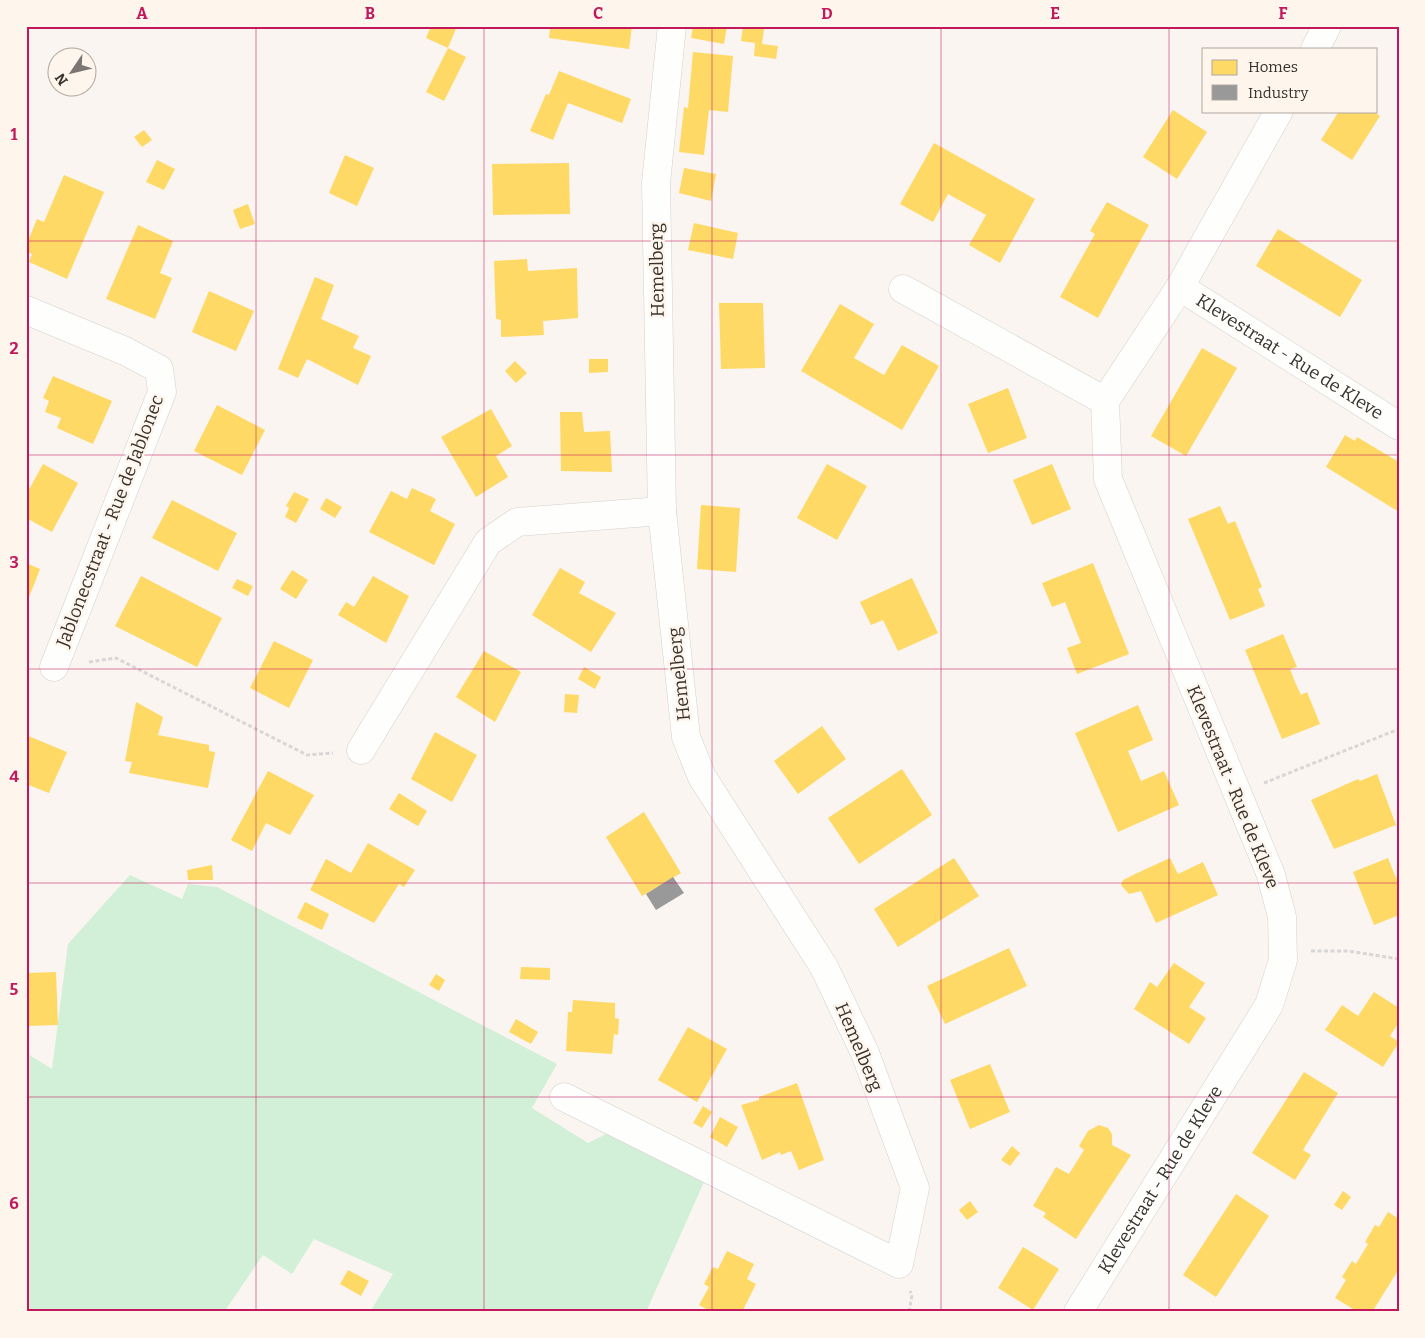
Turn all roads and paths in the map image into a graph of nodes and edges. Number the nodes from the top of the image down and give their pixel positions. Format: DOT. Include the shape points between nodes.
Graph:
graph roads {
  1 [pos="672,26"];
  2 [pos="1327,26"];
  3 [pos="1316,48"];
  4 [pos="1278,112"];
  5 [pos="1180,286"];
  6 [pos="903,289"];
  7 [pos="26,310"];
  8 [pos="1106,401"];
  9 [pos="1399,426"];
  10 [pos="662,511"];
  11 [pos="116,658"];
  12 [pos="54,667"];
  13 [pos="1399,729"];
  14 [pos="361,750"];
  15 [pos="307,755"];
  16 [pos="1238,793"];
  17 [pos="1283,951"];
  18 [pos="1399,959"];
  19 [pos="564,1097"];
  20 [pos="1078,1312"];
  1 -- 10 [label="street, Hemelberg" via="656,183"];
  2 -- 3 [label="street"];
  4 -- 5 [label="street, Klevestraat - Rue de Kleve"];
  5 -- 8 [label="street, Klevestraat - Rue de Kleve"];
  5 -- 9 [label="street, Klevestraat - Rue de Kleve"];
  6 -- 8 [label="street"];
  7 -- 12 [label="street, Jablonecstraat - Rue de Jablonec" via="125,351 159,369 162,392"];
  8 -- 16 [label="street, Klevestraat - Rue de Kleve" via="1108,479"];
  10 -- 14 [label="street" via="517,522 488,542"];
  10 -- 19 [label="street, Hemelberg" via="686,737 702,777 824,967 865,1053 915,1188 899,1264"];
  11 -- 15 [label="path"];
  13 -- 16 [label="path"];
  16 -- 17 [label="street, Klevestraat - Rue de Kleve" via="1271,875 1282,917"];
  17 -- 18 [label="path" via="1348,951"];
  17 -- 20 [label="street, Klevestraat - Rue de Kleve" via="1269,1005"];
}
